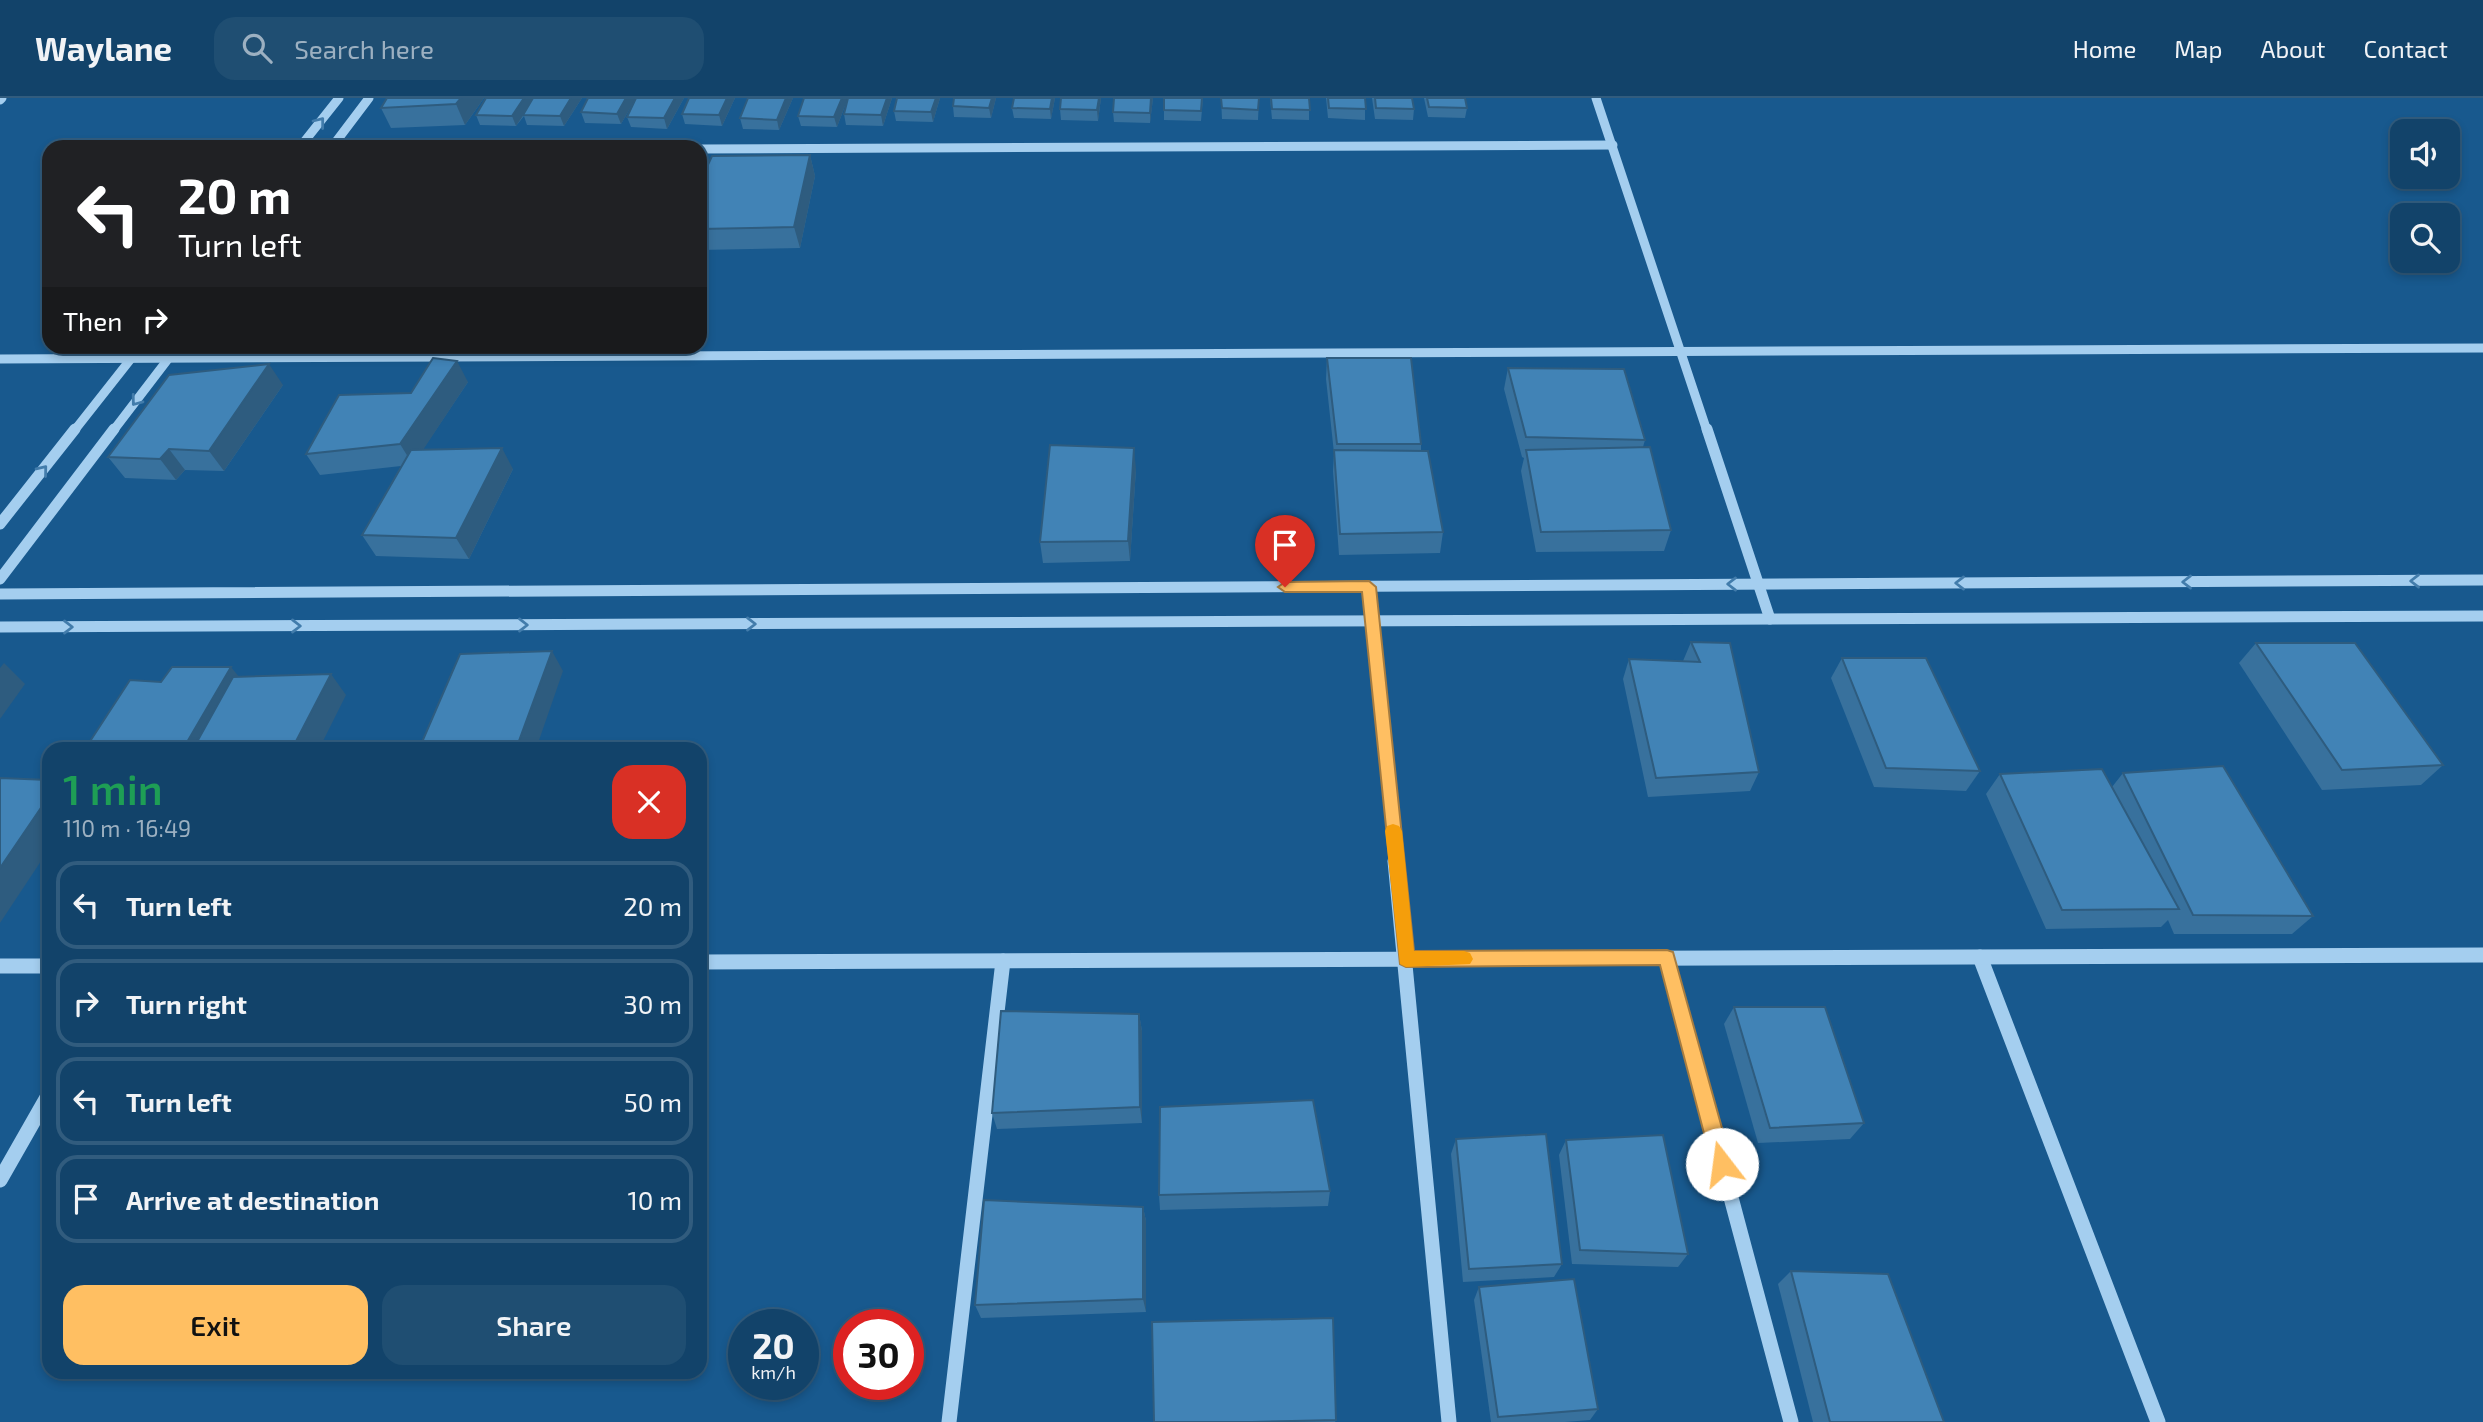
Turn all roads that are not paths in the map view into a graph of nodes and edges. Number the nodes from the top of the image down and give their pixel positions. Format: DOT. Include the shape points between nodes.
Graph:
graph roads {
  1 [pos="339,98"];
  2 [pos="369,98"];
  3 [pos="1596,98"];
  4 [pos="306,140"];
  5 [pos="337,140"];
  6 [pos="1613,145"];
  7 [pos="707,149"];
  8 [pos="2483,348"];
  9 [pos="1682,352"];
  10 [pos="135,354"];
  11 [pos="172,354"];
  12 [pos="132,358"];
  13 [pos="169,358"];
  14 [pos="0,359"];
  15 [pos="0,524"];
  16 [pos="0,579"];
  17 [pos="2483,580"];
  18 [pos="1759,584"];
  19 [pos="1369,587"];
  20 [pos="0,594"];
  21 [pos="2483,616"];
  22 [pos="1770,619"];
  23 [pos="1372,621"];
  24 [pos="0,628"];
  25 [pos="2483,954"];
  26 [pos="1980,957"];
  27 [pos="1667,958"];
  28 [pos="1406,959"];
  29 [pos="1003,961"];
  30 [pos="707,962"];
  31 [pos="0,966"];
  32 [pos="42,966"];
  33 [pos="42,1106"];
  34 [pos="0,1180"];
  35 [pos="949,1422"];
  36 [pos="1449,1422"];
  37 [pos="1791,1422"];
  38 [pos="2158,1422"];
  4 -- 1 [label="street, one-way"];
  2 -- 5 [label="street"];
  3 -- 6 [label="street"];
  6 -- 7 [label="street"];
  6 -- 9 [label="street"];
  8 -- 9 [label="street"];
  9 -- 13 [label="street"];
  9 -- 18 [label="street"];
  10 -- 12 [label="street"];
  11 -- 13 [label="street"];
  12 -- 13 [label="street"];
  12 -- 14 [label="street"];
  15 -- 12 [label="street, one-way"];
  13 -- 16 [label="street, one-way"];
  17 -- 18 [label="street, one-way"];
  18 -- 19 [label="street, one-way"];
  18 -- 22 [label="street"];
  19 -- 20 [label="street"];
  19 -- 23 [label="street"];
  21 -- 22 [label="street"];
  22 -- 23 [label="street"];
  24 -- 23 [label="street, one-way"];
  23 -- 28 [label="street"];
  25 -- 26 [label="street"];
  26 -- 27 [label="street"];
  26 -- 38 [label="street"];
  27 -- 28 [label="street"];
  27 -- 37 [label="street"];
  28 -- 29 [label="street"];
  28 -- 36 [label="street"];
  29 -- 30 [label="street"];
  29 -- 35 [label="street"];
  31 -- 32 [label="street"];
  33 -- 34 [label="street"];
}
